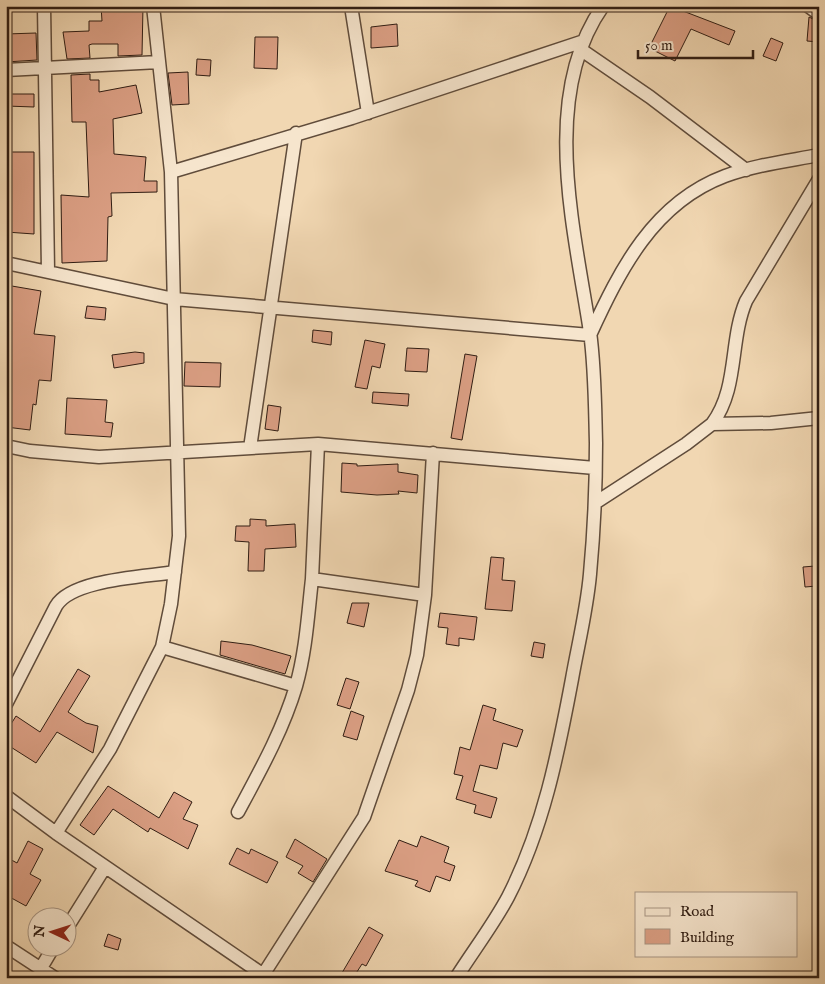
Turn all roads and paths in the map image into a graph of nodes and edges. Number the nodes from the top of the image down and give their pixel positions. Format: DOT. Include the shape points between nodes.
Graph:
graph roads {
  1 [pos="44,6"];
  2 [pos="154,6"];
  3 [pos="351,6"];
  4 [pos="603,6"];
  5 [pos="808,6"];
  6 [pos="819,14"];
  7 [pos="582,45"];
  8 [pos="159,62"];
  9 [pos="6,70"];
  10 [pos="45,70"];
  11 [pos="368,113"];
  12 [pos="296,133"];
  13 [pos="819,155"];
  14 [pos="746,170"];
  15 [pos="172,172"];
  16 [pos="819,179"];
  17 [pos="6,263"];
  18 [pos="48,271"];
  19 [pos="174,299"];
  20 [pos="269,307"];
  21 [pos="590,335"];
  22 [pos="819,418"];
  23 [pos="712,424"];
  24 [pos="318,444"];
  25 [pos="6,446"];
  26 [pos="250,448"];
  27 [pos="433,453"];
  28 [pos="178,454"];
  29 [pos="595,468"];
  30 [pos="595,502"];
  31 [pos="175,572"];
  32 [pos="312,579"];
  33 [pos="425,595"];
  34 [pos="162,647"];
  35 [pos="296,686"];
  36 [pos="6,704"];
  37 [pos="6,796"];
  38 [pos="238,812"];
  39 [pos="56,833"];
  40 [pos="105,867"];
  41 [pos="78,910"];
  42 [pos="6,946"];
  43 [pos="48,956"];
  44 [pos="41,968"];
  45 [pos="264,977"];
  46 [pos="55,978"];
  47 [pos="456,978"];
  1 -- 10 [label="street"];
  2 -- 8 [label="street"];
  3 -- 11 [label="street"];
  4 -- 7 [label="street"];
  5 -- 6 [label="street"];
  7 -- 11 [label="street"];
  7 -- 14 [label="street"];
  7 -- 21 [label="street" via="574,71 568,116 567,170 568,198"];
  8 -- 10 [label="street"];
  8 -- 15 [label="street"];
  9 -- 10 [label="street"];
  10 -- 18 [label="street"];
  11 -- 12 [label="street"];
  12 -- 15 [label="street"];
  12 -- 20 [label="street"];
  13 -- 14 [label="street"];
  14 -- 21 [label="street" via="705,185 664,217 631,254"];
  15 -- 19 [label="street"];
  16 -- 23 [label="street" via="746,301 739,318 729,390 721,412"];
  17 -- 18 [label="street"];
  18 -- 19 [label="street"];
  19 -- 20 [label="street"];
  19 -- 28 [label="street"];
  20 -- 21 [label="street"];
  20 -- 26 [label="street"];
  21 -- 29 [label="street"];
  22 -- 23 [label="street"];
  23 -- 30 [label="street"];
  24 -- 26 [label="street"];
  24 -- 27 [label="street"];
  24 -- 32 [label="street"];
  25 -- 28 [label="street" via="99,457"];
  26 -- 28 [label="street"];
  27 -- 29 [label="street"];
  27 -- 33 [label="street"];
  28 -- 31 [label="street" via="179,536"];
  29 -- 30 [label="street"];
  30 -- 47 [label="street" via="590,577 553,775 535,833 508,897"];
  31 -- 34 [label="street"];
  31 -- 36 [label="street" via="82,586 64,595"];
  32 -- 33 [label="street"];
  32 -- 35 [label="street" via="305,643"];
  33 -- 45 [label="street" via="417,655 371,802"];
  34 -- 35 [label="street"];
  34 -- 39 [label="street" via="110,749"];
  35 -- 38 [label="street" via="271,752"];
  37 -- 39 [label="street"];
  39 -- 40 [label="street"];
  40 -- 41 [label="street"];
  40 -- 45 [label="street"];
  42 -- 44 [label="street"];
  43 -- 44 [label="street"];
  44 -- 46 [label="street"];
}
